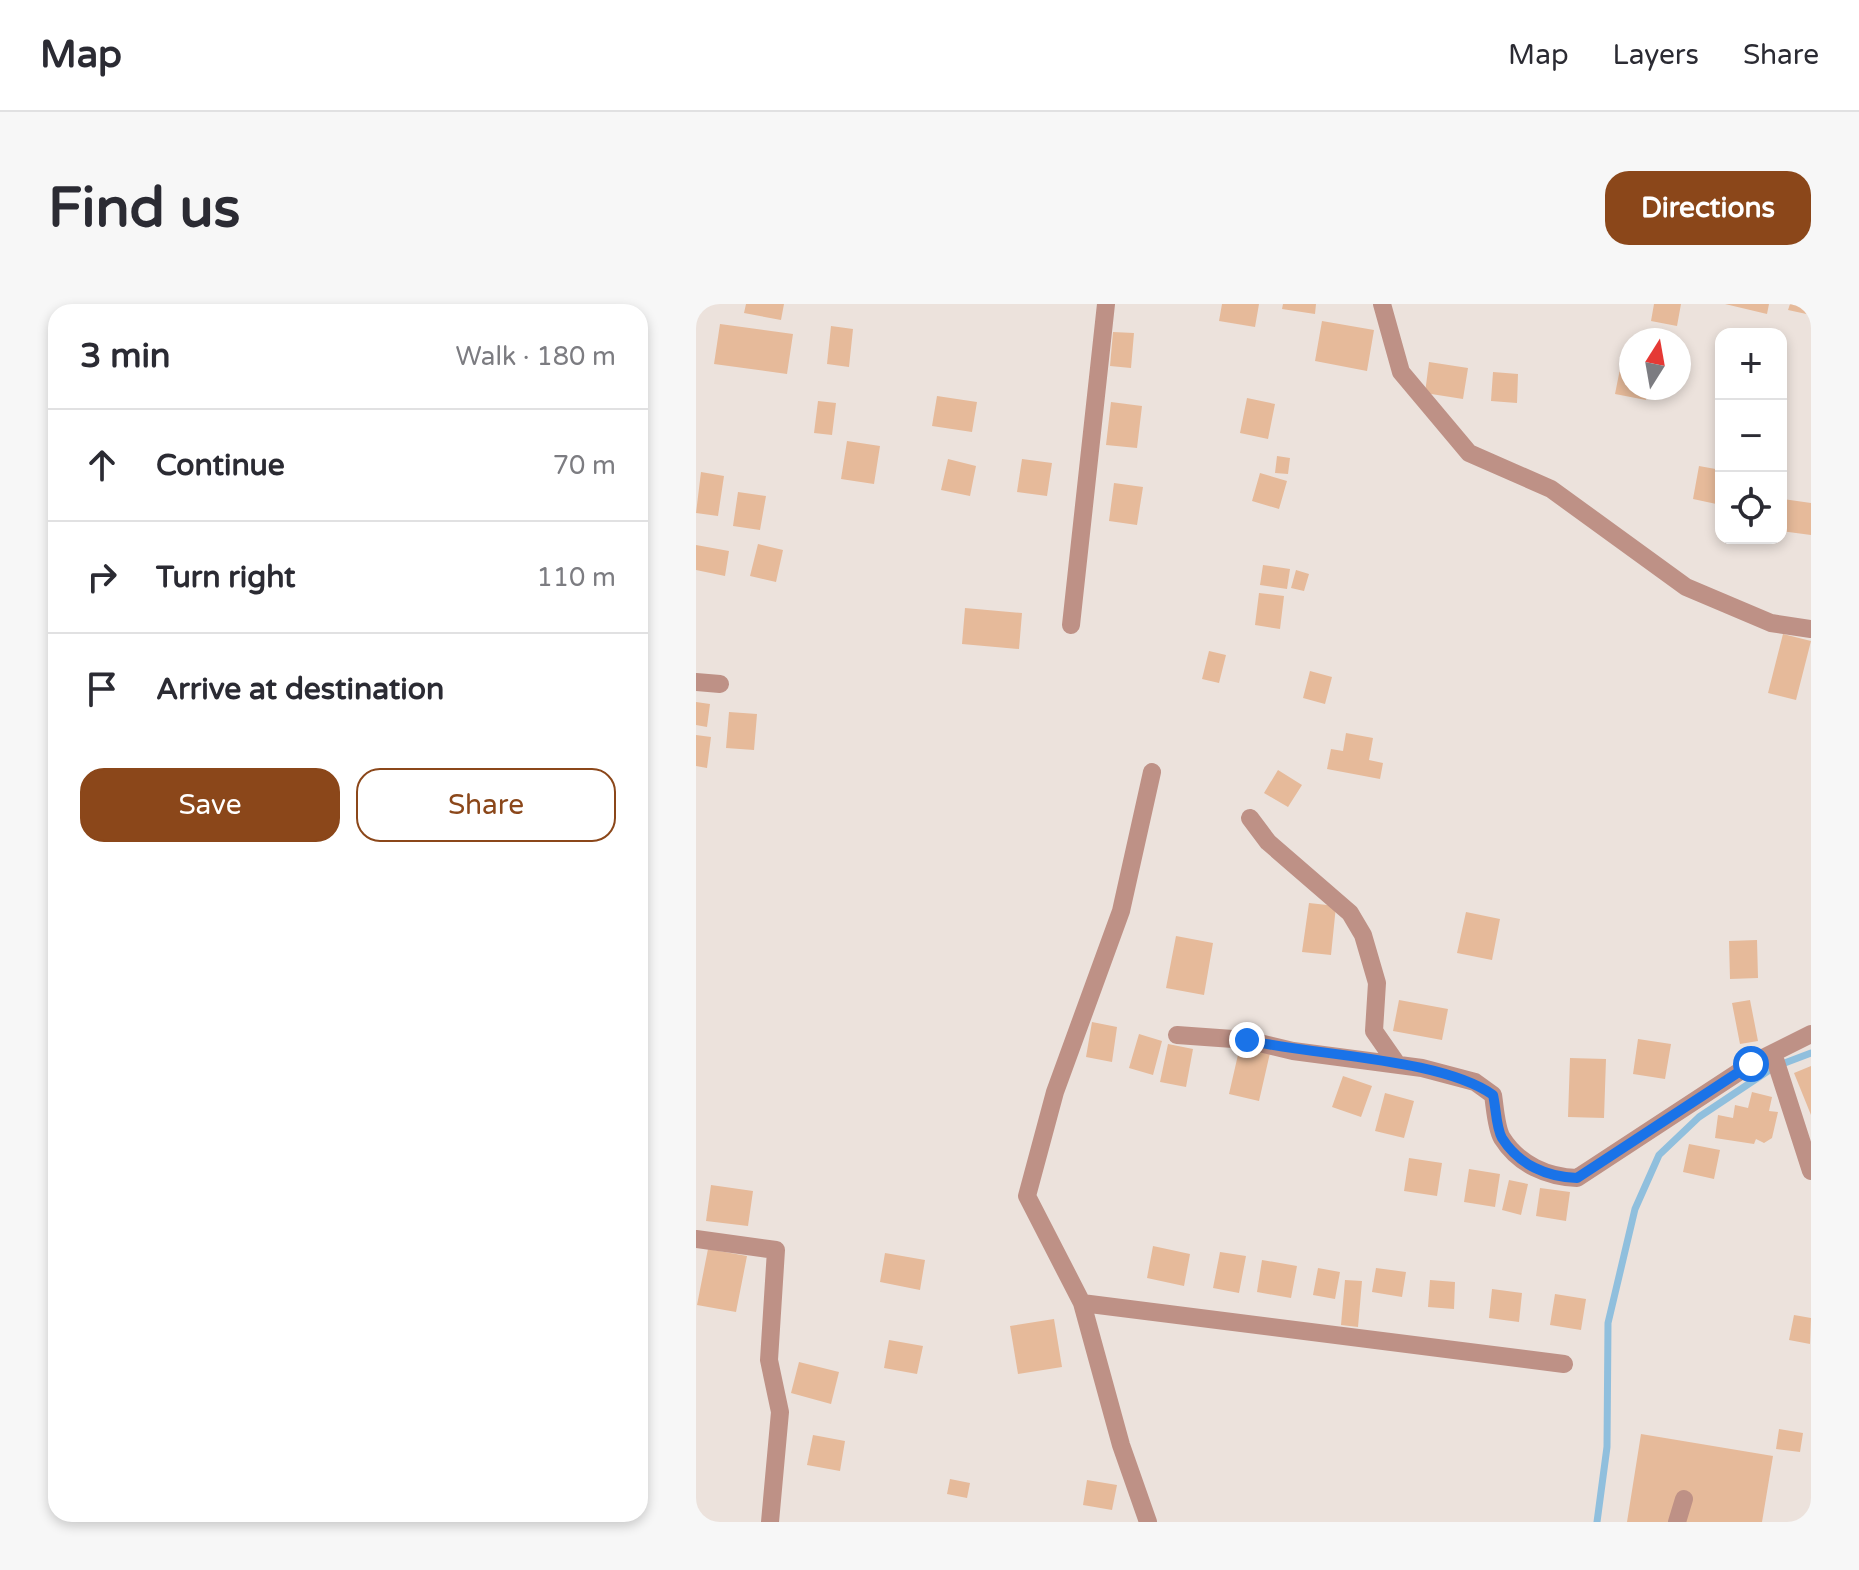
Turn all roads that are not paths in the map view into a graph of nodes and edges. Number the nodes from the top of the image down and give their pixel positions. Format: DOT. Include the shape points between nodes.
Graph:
graph roads {
  1 [pos="1106,304"];
  2 [pos="1382,304"];
  3 [pos="1071,625"];
  4 [pos="1811,629"];
  5 [pos="696,682"];
  6 [pos="720,684"];
  7 [pos="1152,772"];
  8 [pos="1250,818"];
  9 [pos="1811,1034"];
  10 [pos="1177,1035"];
  11 [pos="1397,1064"];
  12 [pos="1778,1064"];
  13 [pos="1811,1171"];
  14 [pos="696,1239"];
  15 [pos="1082,1303"];
  16 [pos="1564,1364"];
  17 [pos="1684,1499"];
  18 [pos="770,1522"];
  19 [pos="1148,1522"];
  20 [pos="1677,1522"];
  1 -- 3 [label="street"];
  2 -- 4 [label="street" via="1401,372 1469,453 1551,489 1686,587 1771,623"];
  5 -- 6 [label="street"];
  7 -- 15 [label="street" via="1121,911 1055,1092 1027,1196"];
  8 -- 11 [label="street" via="1268,842 1350,913 1363,935 1377,983 1374,1031"];
  9 -- 12 [label="street"];
  10 -- 11 [label="street" via="1247,1040"];
  11 -- 12 [label="street" via="1475,1082 1493,1095 1501,1137 1530,1166 1554,1177 1577,1178"];
  12 -- 13 [label="street"];
  14 -- 18 [label="street" via="776,1250 769,1360 780,1412"];
  15 -- 16 [label="street"];
  15 -- 19 [label="street"];
  17 -- 20 [label="street"];
}
